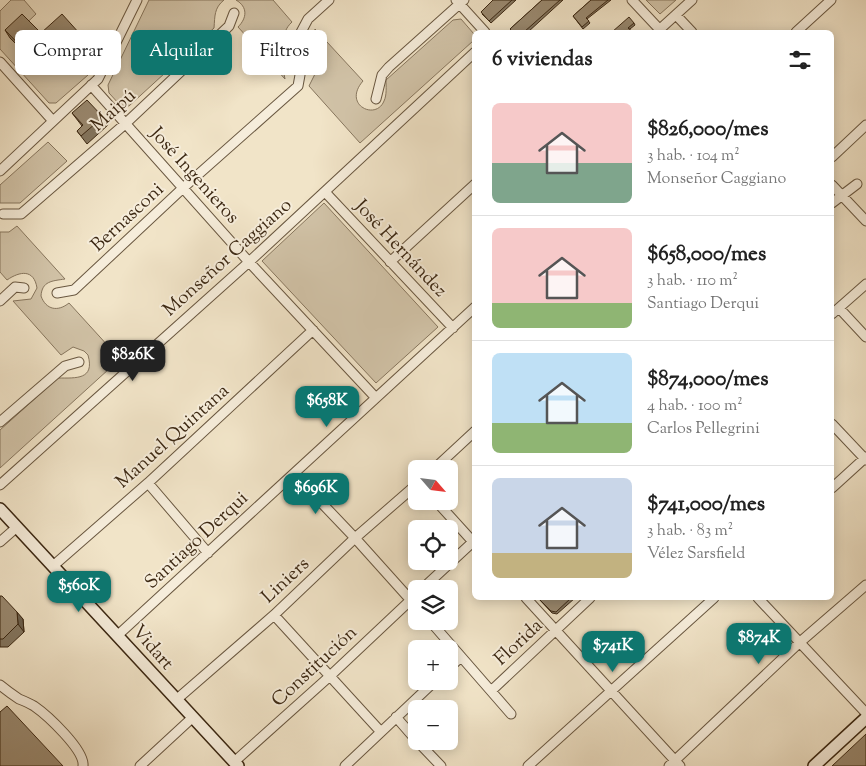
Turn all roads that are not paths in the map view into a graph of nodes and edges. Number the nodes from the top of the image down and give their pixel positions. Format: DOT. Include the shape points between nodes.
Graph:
graph roads {
  1 [pos="329,0"];
  2 [pos="632,0"];
  3 [pos="692,0"];
  4 [pos="831,0"];
  5 [pos="460,1"];
  6 [pos="133,2"];
  7 [pos="234,13"];
  8 [pos="676,15"];
  9 [pos="302,30"];
  10 [pos="483,30"];
  11 [pos="660,30"];
  12 [pos="662,30"];
  13 [pos="690,30"];
  14 [pos="798,30"];
  15 [pos="472,55"];
  16 [pos="0,62"];
  17 [pos="300,75"];
  18 [pos="91,85"];
  19 [pos="376,99"];
  20 [pos="53,121"];
  21 [pos="125,124"];
  22 [pos="866,125"];
  23 [pos="834,155"];
  24 [pos="0,172"];
  25 [pos="857,184"];
  26 [pos="472,187"];
  27 [pos="834,187"];
  28 [pos="183,188"];
  29 [pos="324,192"];
  30 [pos="842,195"];
  31 [pos="834,201"];
  32 [pos="3,214"];
  33 [pos="866,221"];
  34 [pos="249,262"];
  35 [pos="390,262"];
  36 [pos="866,284"];
  37 [pos="24,288"];
  38 [pos="57,293"];
  39 [pos="0,301"];
  40 [pos="472,310"];
  41 [pos="836,311"];
  42 [pos="453,328"];
  43 [pos="313,330"];
  44 [pos="866,337"];
  45 [pos="79,362"];
  46 [pos="376,398"];
  47 [pos="0,422"];
  48 [pos="834,426"];
  49 [pos="472,434"];
  50 [pos="865,458"];
  51 [pos="444,460"];
  52 [pos="294,474"];
  53 [pos="148,483"];
  54 [pos="0,485"];
  55 [pos="834,486"];
  56 [pos="408,492"];
  57 [pos="0,509"];
  58 [pos="444,510"];
  59 [pos="18,527"];
  60 [pos="355,538"];
  61 [pos="472,540"];
  62 [pos="0,542"];
  63 [pos="472,544"];
  64 [pos="208,553"];
  65 [pos="53,566"];
  66 [pos="432,580"];
  67 [pos="866,585"];
  68 [pos="408,594"];
  69 [pos="528,600"];
  70 [pos="588,600"];
  71 [pos="712,600"];
  72 [pos="760,600"];
  73 [pos="408,605"];
  74 [pos="274,615"];
  75 [pos="438,630"];
  76 [pos="556,630"];
  77 [pos="118,636"];
  78 [pos="799,643"];
  79 [pos="460,657"];
  80 [pos="330,676"];
  81 [pos="0,685"];
  82 [pos="425,690"];
  83 [pos="611,690"];
  84 [pos="491,691"];
  85 [pos="176,700"];
  86 [pos="866,713"];
  87 [pos="511,714"];
  88 [pos="396,717"];
  89 [pos="192,718"];
  90 [pos="866,718"];
  91 [pos="408,731"];
  92 [pos="381,732"];
  93 [pos="426,750"];
  94 [pos="236,764"];
  95 [pos="675,764"];
  96 [pos="83,766"];
  97 [pos="140,766"];
  98 [pos="344,766"];
  99 [pos="441,766"];
  100 [pos="528,766"];
  101 [pos="814,766"];
  1 -- 9 [label="street" via="308,19"];
  2 -- 11 [label="street"];
  3 -- 8 [label="street"];
  4 -- 14 [label="street"];
  5 -- 10 [label="street"];
  5 -- 19 [label="street" via="389,67 382,76"];
  6 -- 18 [label="street" via="98,79"];
  7 -- 21 [label="street, Maipú" via="229,26"];
  8 -- 12 [label="street"];
  8 -- 13 [label="street"];
  15 -- 29 [label="street, Monseñor Caggiano"];
  16 -- 20 [label="street"];
  17 -- 28 [label="street, Bernasconi" via="298,86"];
  18 -- 20 [label="street"];
  18 -- 21 [label="street, José Ingenieros"];
  20 -- 24 [label="street"];
  21 -- 28 [label="street, José Ingenieros"];
  21 -- 32 [label="street, Maipú" via="21,214"];
  22 -- 23 [label="street"];
  25 -- 30 [label="street"];
  26 -- 35 [label="street"];
  27 -- 30 [label="street"];
  28 -- 34 [label="street, José Ingenieros"];
  28 -- 38 [label="street, Bernasconi" via="74,290"];
  29 -- 34 [label="street, Monseñor Caggiano"];
  29 -- 35 [label="street, José Hernández"];
  30 -- 31 [label="street"];
  30 -- 33 [label="street"];
  34 -- 43 [label="street, José Ingenieros"];
  34 -- 54 [label="street, Monseñor Caggiano"];
  35 -- 42 [label="street, José Hernández"];
  36 -- 41 [label="street"];
  37 -- 39 [label="street" via="15,287"];
  40 -- 42 [label="street, Santiago Derqui"];
  41 -- 44 [label="street"];
  42 -- 46 [label="street, Santiago Derqui"];
  43 -- 46 [label="street, José Ingenieros"];
  43 -- 53 [label="street, Manuel Quintana"];
  45 -- 47 [label="street" via="65,366"];
  46 -- 52 [label="street, Santiago Derqui"];
  48 -- 50 [label="street"];
  49 -- 51 [label="street"];
  50 -- 55 [label="street"];
  52 -- 60 [label="street"];
  52 -- 64 [label="street, Santiago Derqui"];
  53 -- 64 [label="street"];
  53 -- 65 [label="street, Manuel Quintana"];
  56 -- 60 [label="street, Liniers"];
  57 -- 59 [label="street, Vidart"];
  58 -- 61 [label="street"];
  59 -- 62 [label="street"];
  59 -- 65 [label="street, Vidart"];
  60 -- 68 [label="street"];
  60 -- 74 [label="street, Liniers"];
  63 -- 66 [label="street"];
  64 -- 77 [label="street, Santiago Derqui"];
  65 -- 77 [label="street, Vidart"];
  67 -- 78 [label="street"];
  69 -- 76 [label="street"];
  70 -- 76 [label="street, Florida"];
  71 -- 83 [label="street"];
  72 -- 78 [label="street"];
  73 -- 80 [label="street, Constitución"];
  74 -- 80 [label="street"];
  74 -- 85 [label="street, Liniers"];
  75 -- 79 [label="street"];
  76 -- 83 [label="street"];
  76 -- 84 [label="street, Florida"];
  77 -- 85 [label="street, Vidart"];
  78 -- 86 [label="street"];
  78 -- 95 [label="street"];
  79 -- 84 [label="street"];
  80 -- 92 [label="street"];
  80 -- 94 [label="street, Constitución"];
  81 -- 96 [label="street" via="34,706 53,723 72,742"];
  82 -- 88 [label="street"];
  83 -- 95 [label="street"];
  83 -- 100 [label="street"];
  84 -- 87 [label="street"];
  85 -- 89 [label="street, Vidart"];
  88 -- 91 [label="street"];
  88 -- 92 [label="street"];
  89 -- 94 [label="street, Vidart"];
  89 -- 97 [label="street"];
  90 -- 101 [label="street"];
  92 -- 98 [label="street"];
  93 -- 99 [label="street"];
}
